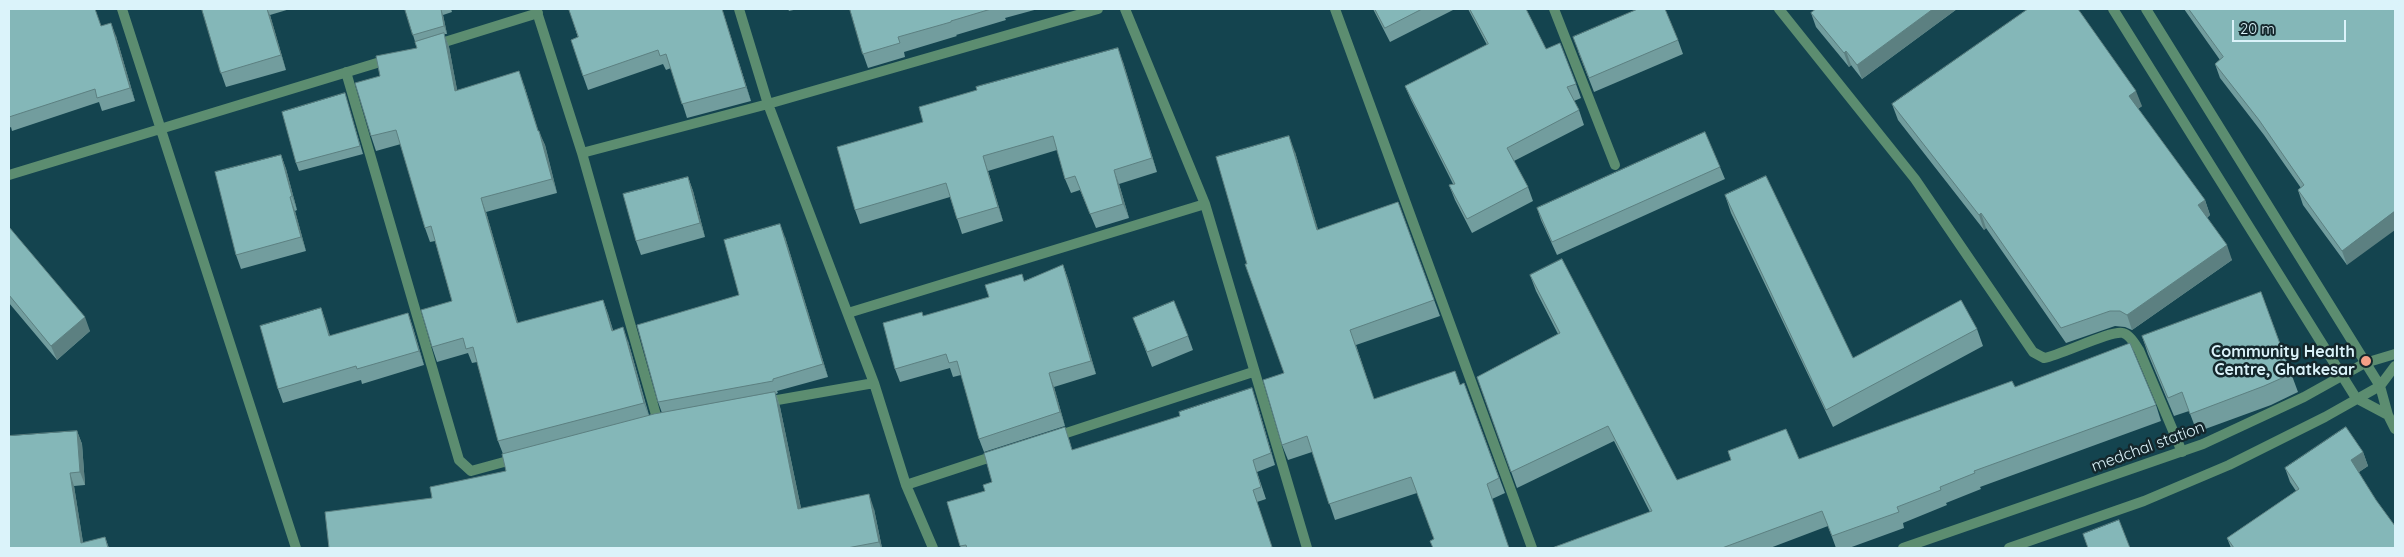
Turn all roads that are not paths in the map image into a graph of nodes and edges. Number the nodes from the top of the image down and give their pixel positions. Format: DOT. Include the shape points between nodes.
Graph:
graph roads {
  1 [pos="122,9"];
  2 [pos="739,9"];
  3 [pos="1098,9"];
  4 [pos="1126,9"];
  5 [pos="1335,9"];
  6 [pos="1554,9"];
  7 [pos="1779,9"];
  8 [pos="2113,9"];
  9 [pos="2146,9"];
  10 [pos="537,11"];
  11 [pos="428,47"];
  12 [pos="400,56"];
  13 [pos="346,72"];
  14 [pos="768,104"];
  15 [pos="160,129"];
  16 [pos="582,153"];
  17 [pos="1615,165"];
  18 [pos="9,175"];
  19 [pos="1205,204"];
  20 [pos="848,313"];
  21 [pos="2395,354"];
  22 [pos="2365,363"];
  23 [pos="2395,366"];
  24 [pos="1253,372"];
  25 [pos="2342,376"];
  26 [pos="874,382"];
  27 [pos="2380,386"];
  28 [pos="2356,398"];
  29 [pos="757,404"];
  30 [pos="2388,415"];
  31 [pos="659,422"];
  32 [pos="2395,429"];
  33 [pos="1047,439"];
  34 [pos="1009,452"];
  35 [pos="2182,452"];
  36 [pos="527,456"];
  37 [pos="906,485"];
  38 [pos="296,548"];
  39 [pos="933,548"];
  40 [pos="1307,548"];
  41 [pos="1532,548"];
  42 [pos="1904,548"];
  43 [pos="2008,548"];
  1 -- 15 [label="street"];
  2 -- 14 [label="street"];
  3 -- 14 [label="street"];
  4 -- 19 [label="street"];
  5 -- 41 [label="street"];
  6 -- 17 [label="street"];
  7 -- 35 [label="street" via="1915,179 2033,352 2044,358 2056,356 2110,334 2123,333 2139,350"];
  8 -- 25 [label="street"];
  9 -- 22 [label="street"];
  10 -- 11 [label="street"];
  10 -- 16 [label="street"];
  12 -- 13 [label="street"];
  13 -- 15 [label="street"];
  13 -- 36 [label="street" via="459,460 471,471"];
  14 -- 16 [label="street"];
  14 -- 20 [label="street"];
  15 -- 18 [label="street"];
  15 -- 38 [label="street"];
  16 -- 31 [label="street"];
  19 -- 20 [label="street"];
  19 -- 24 [label="street"];
  20 -- 26 [label="street"];
  21 -- 22 [label="street, medchal station"];
  22 -- 25 [label="street, medchal station"];
  22 -- 27 [label="street"];
  23 -- 27 [label="street"];
  24 -- 33 [label="street"];
  24 -- 40 [label="street"];
  25 -- 28 [label="street"];
  25 -- 35 [label="street, medchal station" via="2304,397"];
  26 -- 29 [label="street"];
  26 -- 37 [label="street"];
  27 -- 28 [label="street"];
  27 -- 30 [label="street"];
  28 -- 30 [label="street"];
  28 -- 43 [label="street" via="2220,469 2144,501"];
  30 -- 32 [label="street"];
  34 -- 37 [label="street"];
  35 -- 42 [label="street, medchal station"];
  37 -- 39 [label="street"];
}
